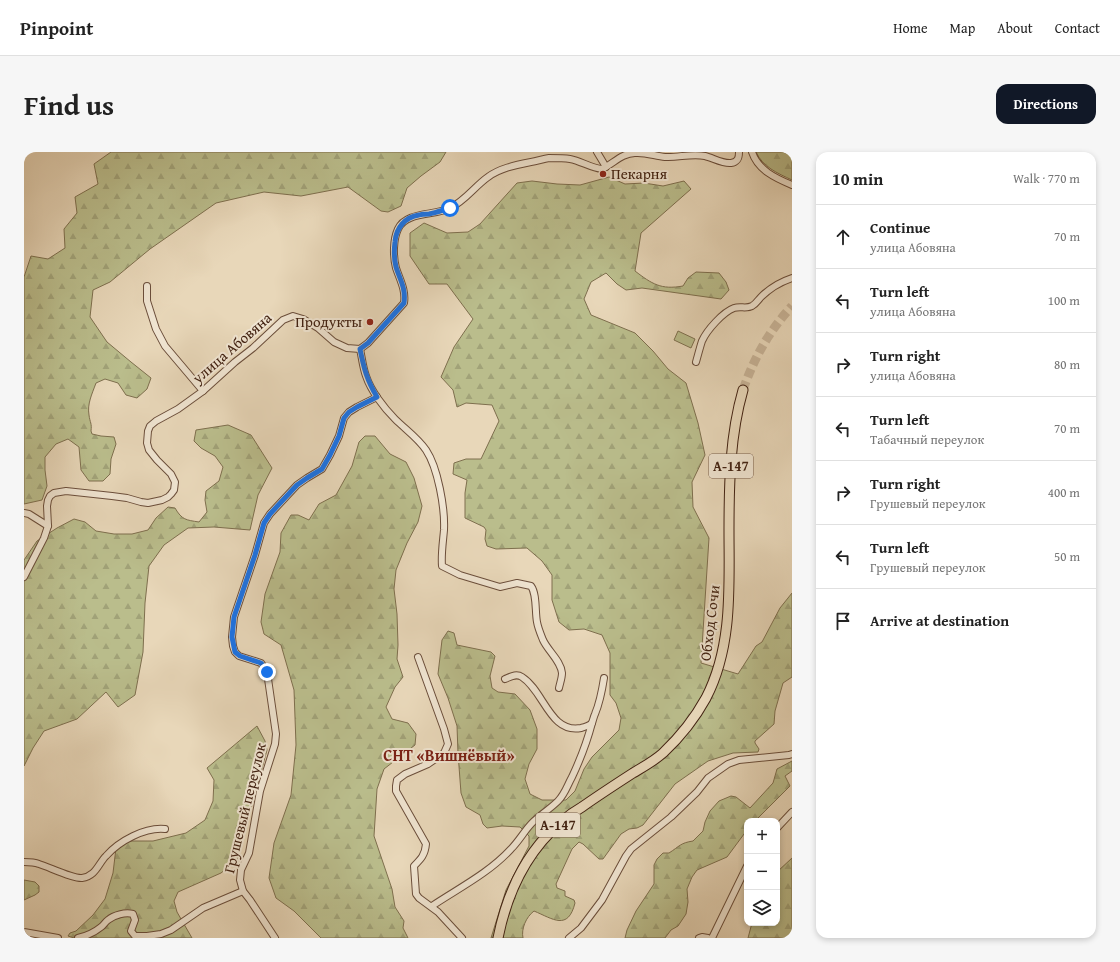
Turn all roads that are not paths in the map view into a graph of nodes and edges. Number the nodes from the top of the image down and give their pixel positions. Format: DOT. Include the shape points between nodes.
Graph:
graph roads {
  1 [pos="598,152"];
  2 [pos="739,152"];
  3 [pos="752,152"];
  4 [pos="606,167"];
  5 [pos="792,185"];
  6 [pos="792,278"];
  7 [pos="147,286"];
  8 [pos="360,349"];
  9 [pos="696,362"];
  10 [pos="743,390"];
  11 [pos="203,391"];
  12 [pos="377,397"];
  13 [pos="24,513"];
  14 [pos="48,526"];
  15 [pos="24,577"];
  16 [pos="418,657"];
  17 [pos="604,678"];
  18 [pos="505,679"];
  19 [pos="559,688"];
  20 [pos="592,723"];
  21 [pos="792,754"];
  22 [pos="792,812"];
  23 [pos="780,825"];
  24 [pos="165,829"];
  25 [pos="24,862"];
  26 [pos="744,872"];
  27 [pos="243,891"];
  28 [pos="432,906"];
  29 [pos="24,932"];
  30 [pos="58,938"];
  31 [pos="78,938"];
  32 [pos="275,938"];
  33 [pos="462,938"];
  34 [pos="498,938"];
  35 [pos="569,938"];
  36 [pos="699,938"];
  37 [pos="708,938"];
  38 [pos="712,938"];
  1 -- 4 [label="street"];
  2 -- 4 [label="street" via="738,160 731,163 704,156 674,158 634,153 626,154"];
  3 -- 5 [label="street" via="765,171"];
  4 -- 8 [label="street" via="597,169 580,161 549,158 499,170 450,208 418,215 405,221 395,237 394,250 396,267 405,295 404,303"];
  6 -- 9 [label="street" via="776,284 754,306 734,308 725,314 703,340"];
  7 -- 11 [label="street" via="148,301 156,329 165,346"];
  8 -- 11 [label="street, улица Абовяна" via="347,348 334,342 303,318 293,316 283,320"];
  8 -- 12 [label="street" via="366,375"];
  10 -- 34 [label="highway, Обход Сочи / А-147" via="735,420 731,454 729,592 723,651 715,678 689,724 662,754 562,821 533,852 511,891"];
  11 -- 14 [label="street, улица Абовяна" via="156,421 148,431 149,450 174,478 174,490 168,497 148,503 66,491 54,493 48,500"];
  12 -- 19 [label="street" via="394,418 426,449 432,462 443,505 442,566 460,575 500,587 517,583 531,586 543,641 561,667"];
  12 -- 27 [label="street, Грушевый переулок" via="349,412 322,469 297,485 264,523 234,617 232,637 235,652 261,663 267,672 276,734 260,791 249,853 241,870"];
  13 -- 14 [label="street"];
  14 -- 15 [label="street, улица Абовяна"];
  16 -- 28 [label="street" via="448,744 444,753 397,780 396,791 426,844 422,858 414,866 416,894"];
  17 -- 20 [label="street" via="600,703"];
  18 -- 20 [label="street" via="516,675 522,676 540,697 550,714 564,726 574,730"];
  20 -- 28 [label="street" via="579,764 557,802 531,824 511,850 493,866"];
  21 -- 35 [label="street" via="739,760 728,764 708,778 671,817 632,848 602,900 581,928"];
  22 -- 23 [label="street"];
  24 -- 25 [label="street" via="150,829 119,844 105,856 93,874 83,878 76,878 38,863"];
  26 -- 38 [label="street"];
  27 -- 31 [label="street, Грушевый переулок" via="203,908 172,930 160,934 135,936 131,931 135,920 133,914 122,914 109,919 101,928"];
  27 -- 32 [label="street, Грушевый переулок"];
  28 -- 33 [label="street"];
  29 -- 30 [label="street"];
  36 -- 37 [label="street"];
}
